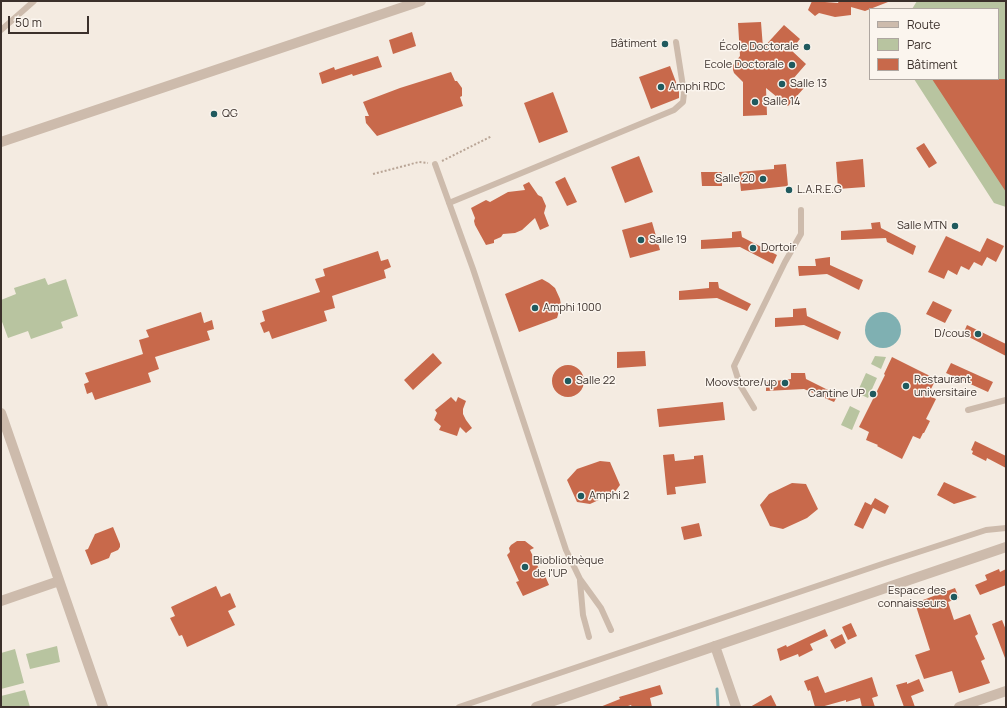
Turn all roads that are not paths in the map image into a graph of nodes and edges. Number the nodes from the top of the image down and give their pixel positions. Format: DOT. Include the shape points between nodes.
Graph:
graph roads {
  1 [pos="34,1"];
  2 [pos="421,1"];
  3 [pos="1,30"];
  4 [pos="676,42"];
  5 [pos="1,142"];
  6 [pos="435,164"];
  7 [pos="449,203"];
  8 [pos="801,210"];
  9 [pos="1006,400"];
  10 [pos="754,408"];
  11 [pos="968,410"];
  12 [pos="1,413"];
  13 [pos="1006,528"];
  14 [pos="1006,547"];
  15 [pos="580,579"];
  16 [pos="59,581"];
  17 [pos="1,602"];
  18 [pos="611,630"];
  19 [pos="589,638"];
  20 [pos="715,646"];
  21 [pos="1006,691"];
  22 [pos="103,707"];
  23 [pos="459,707"];
  24 [pos="536,707"];
  25 [pos="736,707"];
  26 [pos="959,707"];
  1 -- 3 [label="lane"];
  2 -- 5 [label="street"];
  4 -- 7 [label="lane" via="684,93 683,102 674,110"];
  6 -- 7 [label="lane"];
  7 -- 15 [label="lane" via="512,385 553,514"];
  8 -- 10 [label="lane" via="801,234 734,366 740,385"];
  9 -- 11 [label="lane"];
  12 -- 16 [label="street"];
  13 -- 23 [label="lane" via="986,530 885,563"];
  14 -- 20 [label="street"];
  15 -- 18 [label="lane" via="601,608"];
  15 -- 19 [label="lane" via="583,615"];
  16 -- 17 [label="street"];
  16 -- 22 [label="street"];
  20 -- 24 [label="street"];
  20 -- 25 [label="street"];
  21 -- 26 [label="street"];
}
